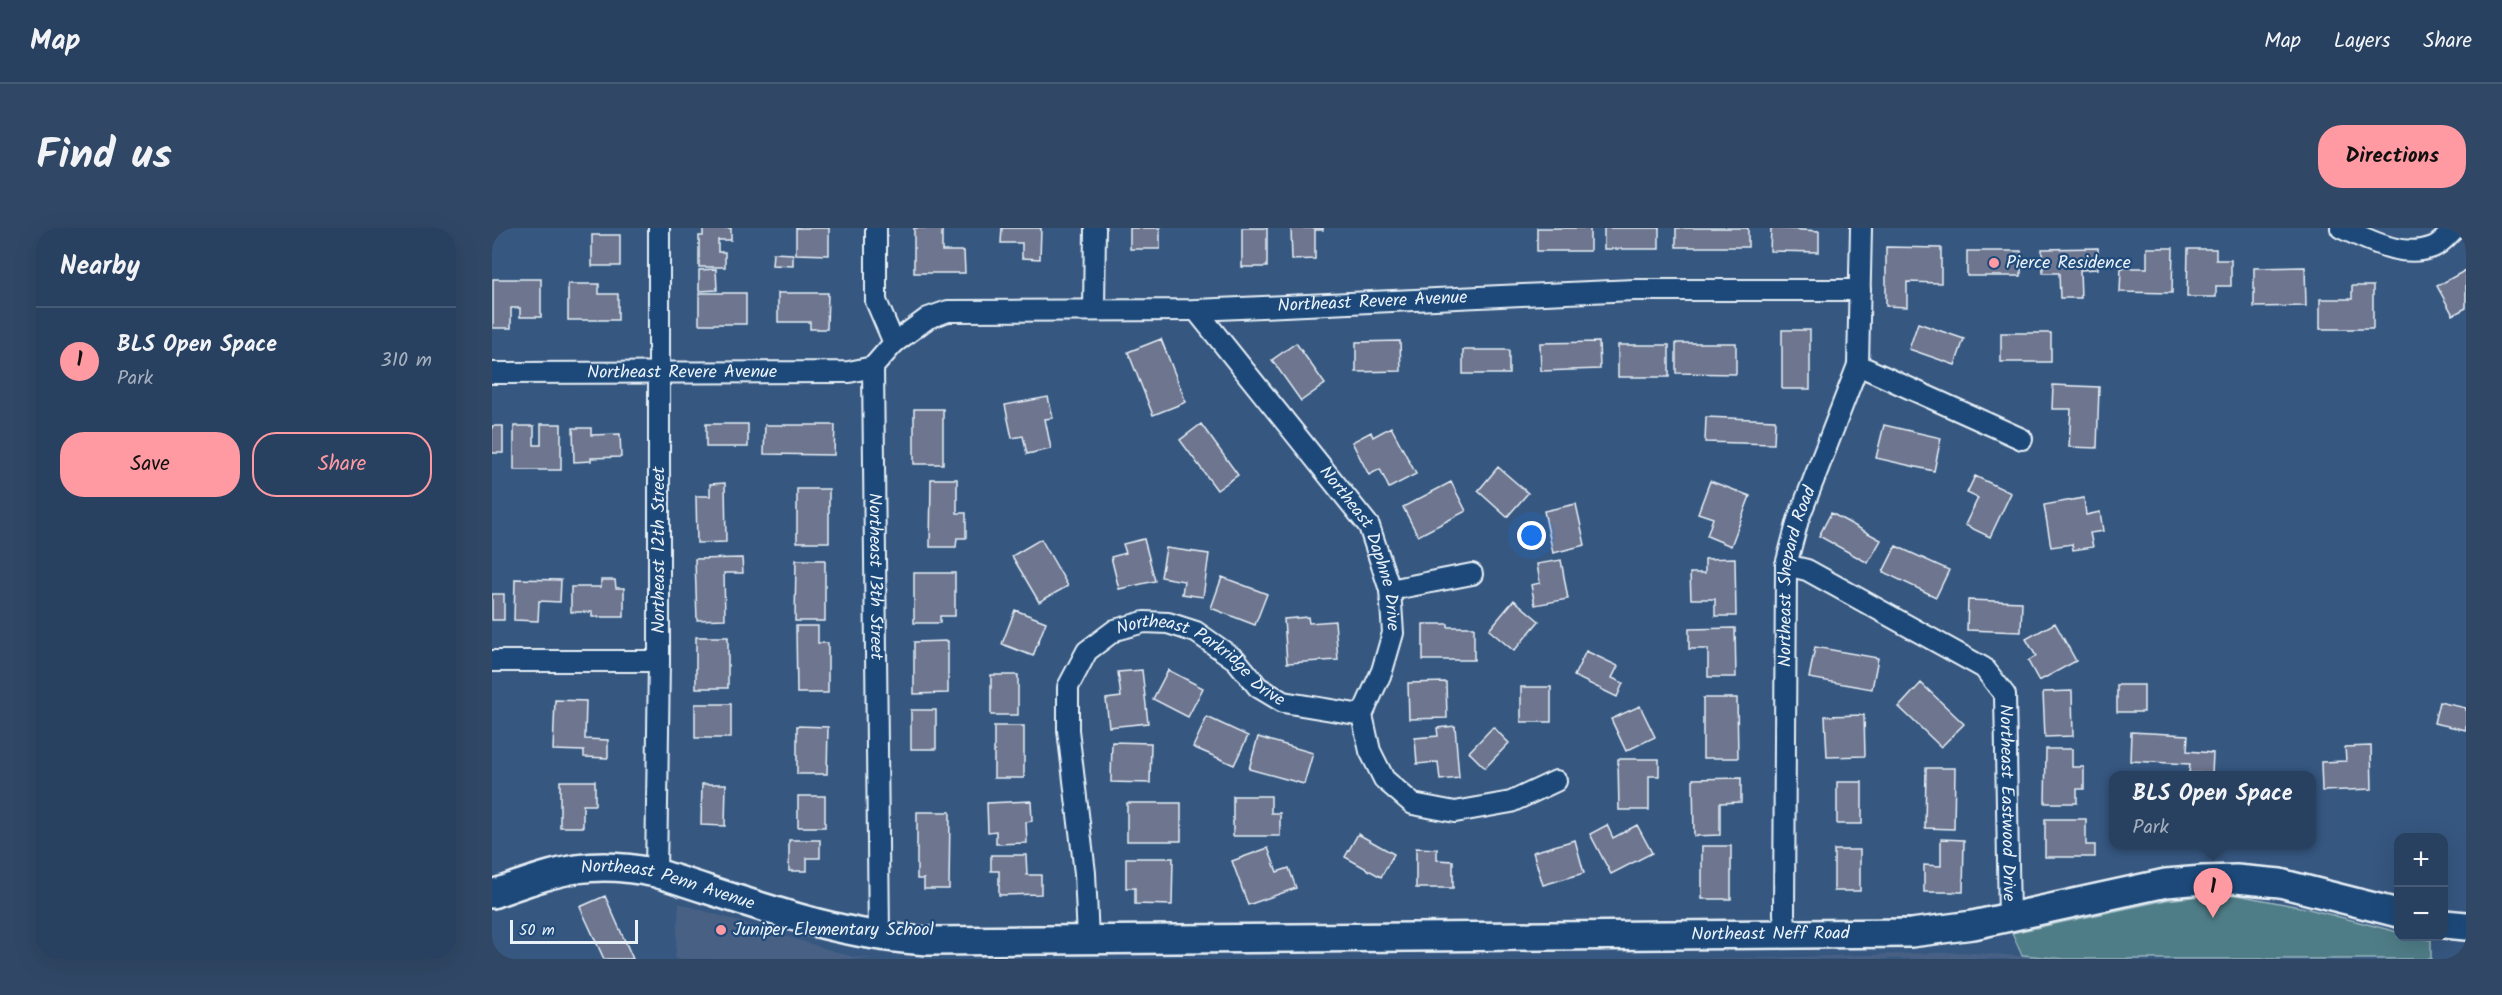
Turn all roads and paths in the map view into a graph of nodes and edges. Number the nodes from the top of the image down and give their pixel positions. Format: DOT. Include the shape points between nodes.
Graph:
graph roads {
  1 [pos="659,228"];
  2 [pos="876,228"];
  3 [pos="1095,228"];
  4 [pos="1861,228"];
  5 [pos="2341,228"];
  6 [pos="2455,228"];
  7 [pos="1860,290"];
  8 [pos="1094,310"];
  9 [pos="1196,310"];
  10 [pos="894,344"];
  11 [pos="1858,364"];
  12 [pos="873,367"];
  13 [pos="492,373"];
  14 [pos="658,373"];
  15 [pos="2022,439"];
  16 [pos="1786,565"];
  17 [pos="1472,574"];
  18 [pos="1390,590"];
  19 [pos="492,661"];
  20 [pos="659,661"];
  21 [pos="1362,715"];
  22 [pos="1556,781"];
  23 [pos="656,873"];
  24 [pos="492,894"];
  25 [pos="2394,912"];
  26 [pos="2009,918"];
  27 [pos="2448,924"];
  28 [pos="2466,926"];
  29 [pos="1786,935"];
  30 [pos="879,937"];
  31 [pos="1088,939"];
  1 -- 14 [label="street, Northeast 12th Street"];
  2 -- 10 [label="street" via="876,301"];
  3 -- 8 [label="street"];
  4 -- 7 [label="street, Northeast Shepard Road"];
  5 -- 6 [label="street" via="2411,252 2435,247"];
  7 -- 9 [label="street, Northeast Revere Avenue" via="1634,290"];
  7 -- 11 [label="street, Northeast Shepard Road"];
  8 -- 9 [label="street, Northeast Revere Avenue"];
  8 -- 10 [label="street, Northeast Revere Avenue" via="948,311 928,318"];
  9 -- 18 [label="street, Northeast Daphne Drive" via="1370,526"];
  10 -- 12 [label="street"];
  11 -- 15 [label="street"];
  11 -- 16 [label="street, Northeast Shepard Road" via="1798,520"];
  12 -- 14 [label="street, Northeast Revere Avenue" via="849,372"];
  12 -- 30 [label="street, Northeast 13th Street"];
  13 -- 14 [label="street, Northeast Revere Avenue"];
  14 -- 20 [label="street, Northeast 12th Street"];
  16 -- 26 [label="street, Northeast Eastwood Drive" via="1807,570 1984,668 2005,695"];
  16 -- 29 [label="street, Northeast Shepard Road"];
  17 -- 18 [label="street"];
  18 -- 21 [label="street, Northeast Daphne Drive" via="1393,633 1382,671"];
  19 -- 20 [label="street"];
  20 -- 23 [label="street, Northeast 12th Street"];
  21 -- 22 [label="street" via="1370,751 1384,779 1413,804 1455,812 1511,802"];
  21 -- 31 [label="street, Northeast Parkridge Drive" via="1283,702 1258,687 1236,660 1196,632 1168,623 1144,621 1115,630 1087,651 1068,687 1068,730 1085,873"];
  23 -- 24 [label="main road, Northeast Penn Avenue" via="613,866 577,867"];
  23 -- 30 [label="main road, Northeast Penn Avenue" via="824,926"];
  25 -- 26 [label="main road, Northeast Neff Road" via="2280,883 2236,879 2166,883"];
  26 -- 29 [label="main road, Northeast Neff Road" via="1911,933"];
  27 -- 28 [label="main road"];
  29 -- 31 [label="main road, Northeast Neff Road"];
  30 -- 31 [label="main road, Northeast Neff Road"];
}
